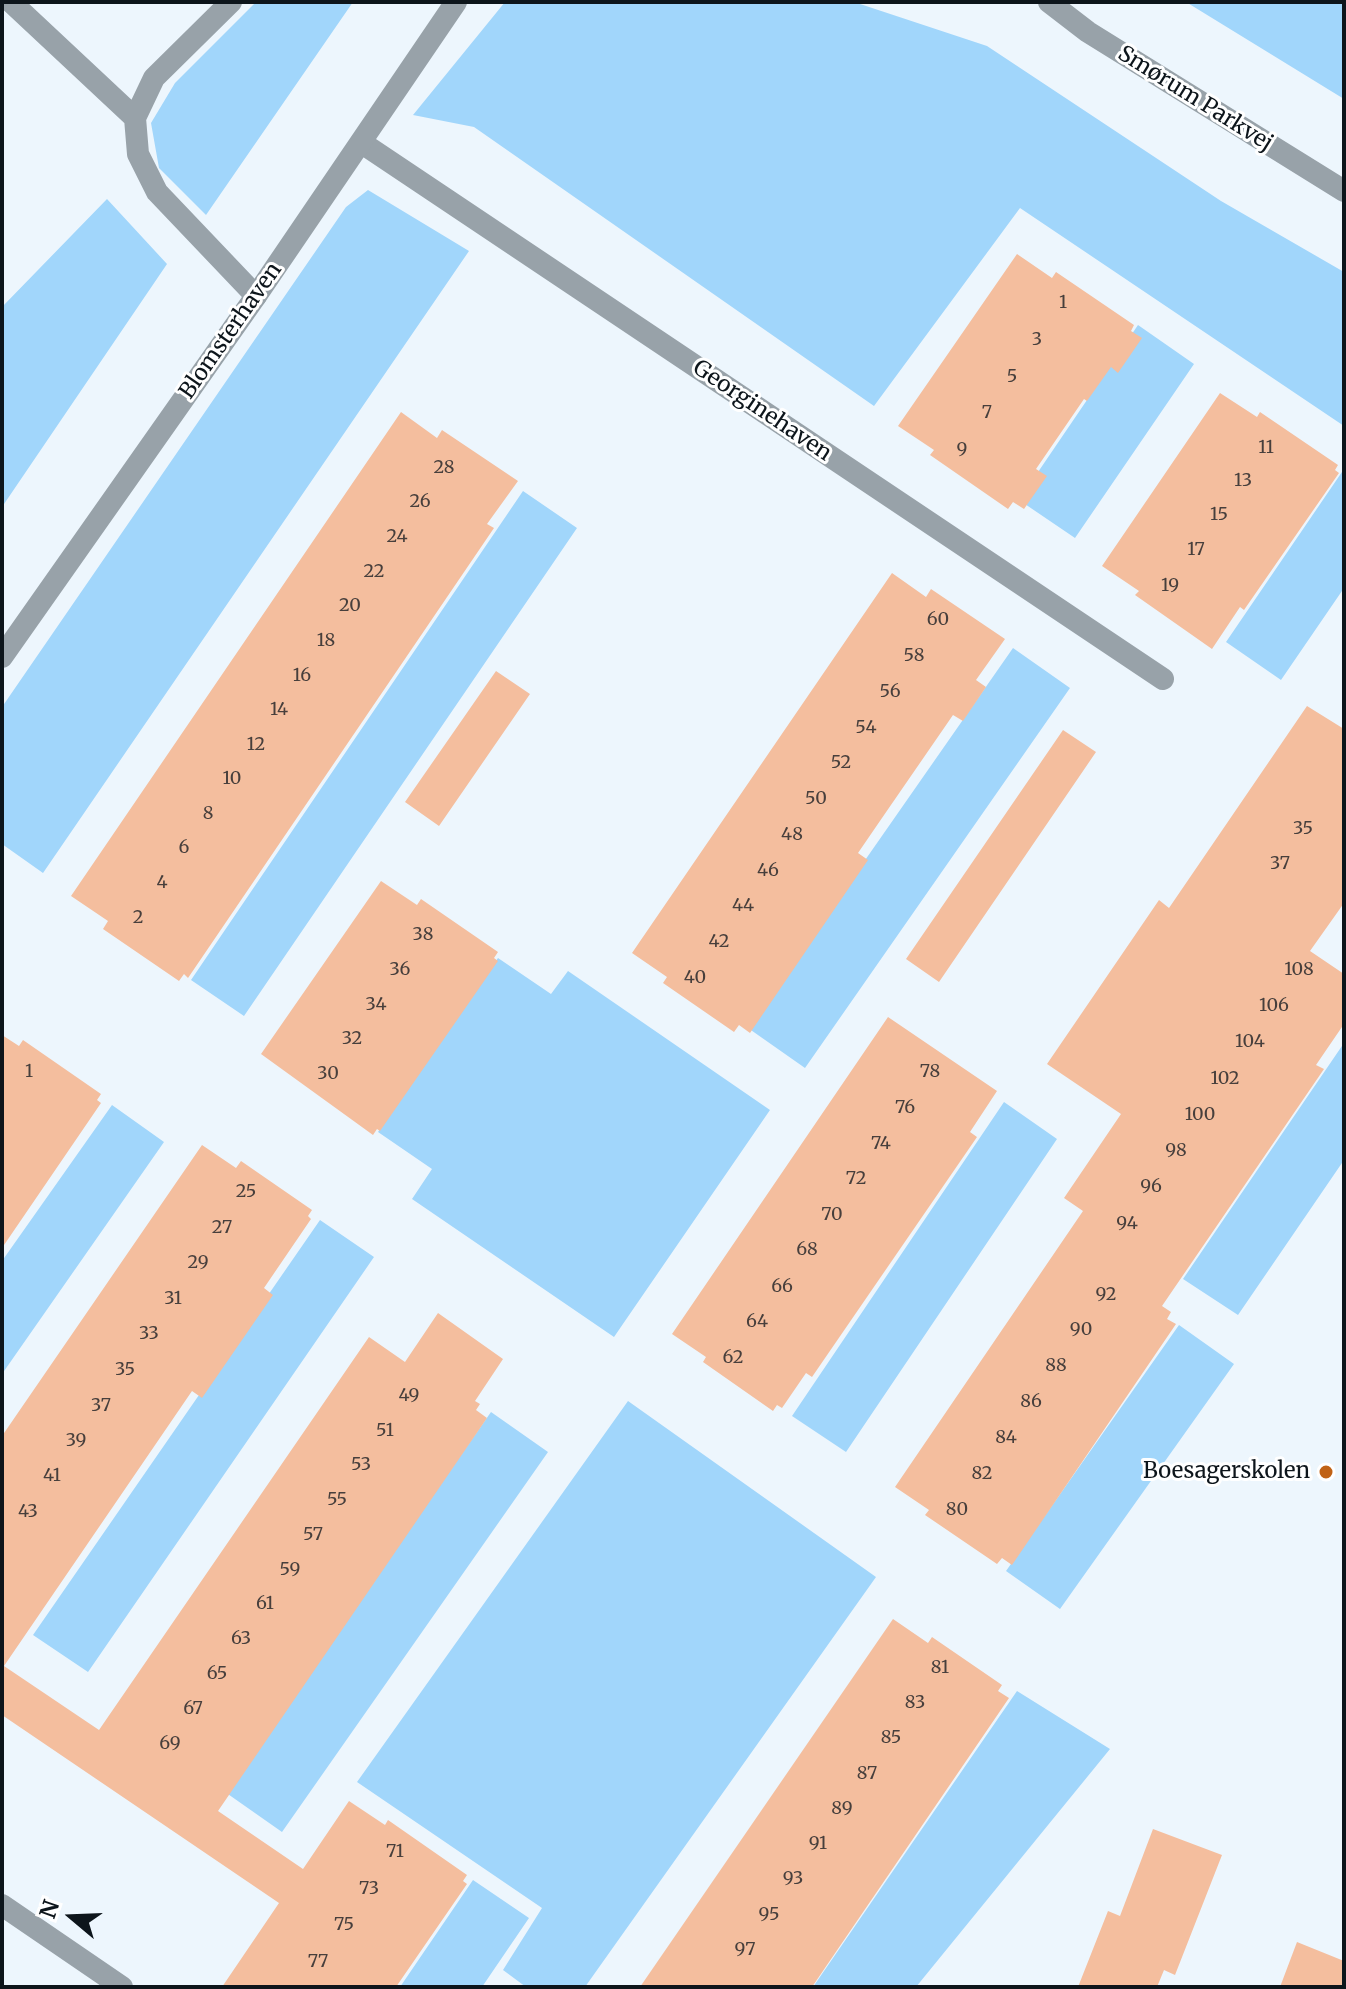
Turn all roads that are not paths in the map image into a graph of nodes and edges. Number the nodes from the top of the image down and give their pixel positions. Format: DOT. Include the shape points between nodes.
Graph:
graph roads {
  1 [pos="11,2"];
  2 [pos="231,2"];
  3 [pos="456,2"];
  4 [pos="1049,2"];
  5 [pos="135,118"];
  6 [pos="362,143"];
  7 [pos="1344,191"];
  8 [pos="256,296"];
  9 [pos="2,657"];
  10 [pos="1163,679"];
  11 [pos="2,1905"];
  12 [pos="122,1987"];
  1 -- 5 [label="street"];
  2 -- 5 [label="street" via="154,78"];
  3 -- 6 [label="street, Blomsterhaven"];
  4 -- 7 [label="street, Smørum Parkvej" via="1088,32"];
  5 -- 8 [label="street" via="138,154 157,192"];
  6 -- 8 [label="street, Blomsterhaven"];
  6 -- 10 [label="street, Georginehaven"];
  8 -- 9 [label="street, Blomsterhaven"];
  11 -- 12 [label="street"];
}
